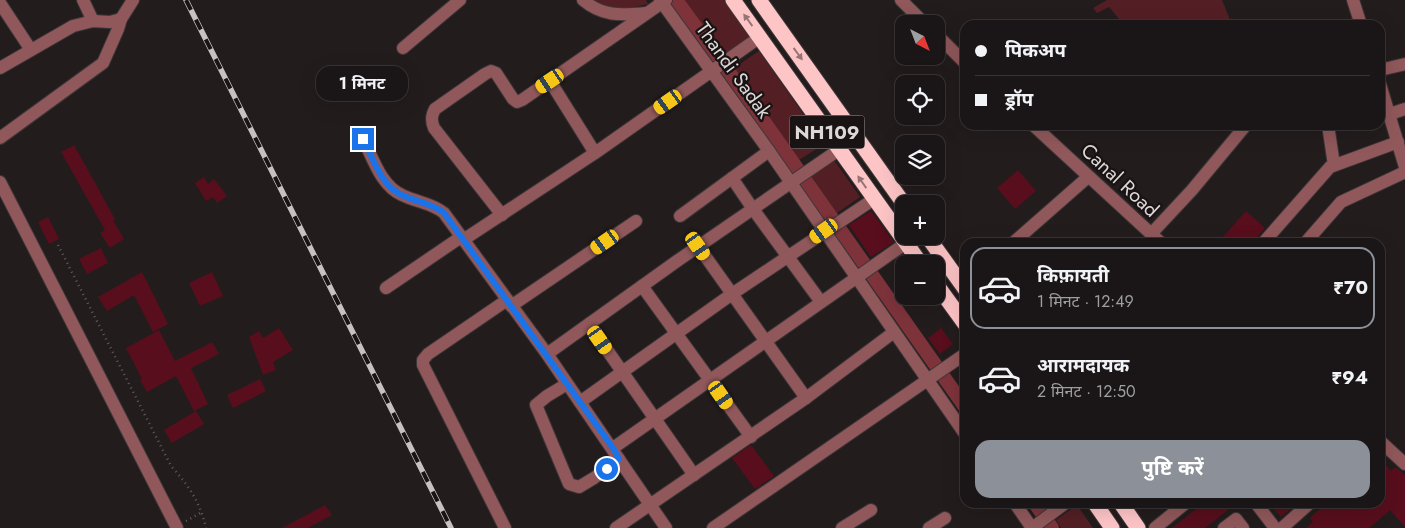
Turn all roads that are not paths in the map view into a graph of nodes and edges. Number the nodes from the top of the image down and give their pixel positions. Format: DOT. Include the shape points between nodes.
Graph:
graph roads {
  1 [pos="83,0"];
  2 [pos="133,0"];
  3 [pos="460,0"];
  4 [pos="584,0"];
  5 [pos="733,0"];
  6 [pos="759,0"];
  7 [pos="901,0"];
  8 [pos="1353,0"];
  9 [pos="663,1"];
  10 [pos="0,3"];
  11 [pos="646,13"];
  12 [pos="916,15"];
  13 [pos="121,19"];
  14 [pos="1359,20"];
  15 [pos="5,21"];
  16 [pos="94,21"];
  17 [pos="760,37"];
  18 [pos="945,43"];
  19 [pos="402,48"];
  20 [pos="31,50"];
  21 [pos="960,57"];
  22 [pos="1405,64"];
  23 [pos="719,67"];
  24 [pos="0,68"];
  25 [pos="1385,69"];
  26 [pos="550,81"];
  27 [pos="1385,99"];
  28 [pos="1405,109"];
  29 [pos="1390,114"];
  30 [pos="1038,130"];
  31 [pos="1242,130"];
  32 [pos="1329,130"];
  33 [pos="0,138"];
  34 [pos="363,139"];
  35 [pos="1398,142"];
  36 [pos="840,149"];
  37 [pos="770,151"];
  38 [pos="596,153"];
  39 [pos="1334,165"];
  40 [pos="1405,167"];
  41 [pos="1405,172"];
  42 [pos="732,178"];
  43 [pos="798,178"];
  44 [pos="1088,178"];
  45 [pos="0,182"];
  46 [pos="898,195"];
  47 [pos="874,199"];
  48 [pos="753,209"];
  49 [pos="502,215"];
  50 [pos="680,216"];
  51 [pos="636,221"];
  52 [pos="895,223"];
  53 [pos="831,226"];
  54 [pos="1019,238"];
  55 [pos="1156,238"];
  56 [pos="1267,238"];
  57 [pos="1309,238"];
  58 [pos="462,239"];
  59 [pos="903,245"];
  60 [pos="934,245"];
  61 [pos="698,246"];
  62 [pos="788,256"];
  63 [pos="863,272"];
  64 [pos="960,280"];
  65 [pos="642,286"];
  66 [pos="386,288"];
  67 [pos="732,294"];
  68 [pos="945,296"];
  69 [pos="821,302"];
  70 [pos="509,303"];
  71 [pos="960,317"];
  72 [pos="589,324"];
  73 [pos="894,332"];
  74 [pos="676,333"];
  75 [pos="766,342"];
  76 [pos="547,354"];
  77 [pos="960,358"];
  78 [pos="622,372"];
  79 [pos="935,375"];
  80 [pos="711,381"];
  81 [pos="567,384"];
  82 [pos="806,398"];
  83 [pos="580,402"];
  84 [pos="655,419"];
  85 [pos="960,424"];
  86 [pos="751,436"];
  87 [pos="1385,446"];
  88 [pos="616,454"];
  89 [pos="1405,464"];
  90 [pos="694,475"];
  91 [pos="651,505"];
  92 [pos="1021,508"];
  93 [pos="1059,508"];
  94 [pos="1098,508"];
  95 [pos="1124,508"];
  96 [pos="1180,508"];
  97 [pos="1260,508"];
  98 [pos="1302,508"];
  99 [pos="871,510"];
  100 [pos="945,518"];
  101 [pos="1039,523"];
  102 [pos="176,527"];
  103 [pos="1274,527"];
  104 [pos="505,528"];
  105 [pos="616,528"];
  106 [pos="666,528"];
  107 [pos="713,528"];
  108 [pos="842,528"];
  109 [pos="929,528"];
  110 [pos="1112,528"];
  111 [pos="1138,528"];
  112 [pos="1155,528"];
  113 [pos="1224,528"];
  114 [pos="1243,528"];
  1 -- 16 [label="street"];
  2 -- 13 [label="street"];
  3 -- 19 [label="street"];
  4 -- 11 [label="street" via="602,12"];
  17 -- 5 [label="highway, NH109, one-way"];
  6 -- 46 [label="highway, NH109, one-way"];
  7 -- 12 [label="street"];
  8 -- 14 [label="street"];
  9 -- 11 [label="street"];
  9 -- 23 [label="street, Thandi Sadak"];
  10 -- 15 [label="street"];
  11 -- 26 [label="street"];
  13 -- 16 [label="street"];
  13 -- 33 [label="street" via="103,63"];
  15 -- 20 [label="street"];
  16 -- 20 [label="street" via="73,26"];
  17 -- 23 [label="street"];
  17 -- 36 [label="highway, NH109"];
  18 -- 21 [label="street"];
  20 -- 24 [label="street"];
  22 -- 25 [label="street"];
  23 -- 37 [label="street, Thandi Sadak"];
  23 -- 38 [label="street"];
  26 -- 38 [label="street"];
  26 -- 49 [label="street" via="517,102 496,73 491,72 435,109 432,116 434,128"];
  27 -- 29 [label="street"];
  28 -- 29 [label="street"];
  29 -- 35 [label="street"];
  30 -- 44 [label="street, Canal Road"];
  31 -- 55 [label="street"];
  32 -- 39 [label="street"];
  34 -- 58 [label="street" via="392,189 437,208"];
  35 -- 39 [label="street"];
  35 -- 40 [label="street"];
  36 -- 43 [label="street"];
  47 -- 36 [label="highway, NH109, one-way"];
  37 -- 42 [label="street"];
  37 -- 43 [label="street, Thandi Sadak"];
  38 -- 49 [label="street"];
  39 -- 56 [label="street" via="1325,171"];
  41 -- 57 [label="street" via="1340,202"];
  42 -- 48 [label="street"];
  42 -- 50 [label="street"];
  43 -- 48 [label="street"];
  43 -- 53 [label="street, Thandi Sadak"];
  44 -- 54 [label="street"];
  44 -- 55 [label="street, Canal Road"];
  45 -- 102 [label="street"];
  47 -- 52 [label="highway, NH109"];
  47 -- 53 [label="street"];
  48 -- 61 [label="street"];
  48 -- 62 [label="street"];
  49 -- 58 [label="street"];
  51 -- 70 [label="street"];
  53 -- 62 [label="street"];
  53 -- 63 [label="street, Thandi Sadak"];
  58 -- 66 [label="street"];
  58 -- 70 [label="street"];
  59 -- 63 [label="street"];
  60 -- 64 [label="highway"];
  61 -- 65 [label="street"];
  61 -- 67 [label="street"];
  62 -- 67 [label="street"];
  62 -- 69 [label="street"];
  63 -- 69 [label="street"];
  63 -- 73 [label="street, Thandi Sadak"];
  65 -- 72 [label="street"];
  65 -- 74 [label="street"];
  67 -- 74 [label="street"];
  67 -- 75 [label="street"];
  68 -- 71 [label="highway"];
  69 -- 75 [label="street"];
  70 -- 76 [label="street"];
  70 -- 104 [label="street" via="423,360"];
  72 -- 76 [label="street"];
  72 -- 78 [label="street"];
  73 -- 79 [label="street, Thandi Sadak"];
  73 -- 82 [label="street"];
  74 -- 78 [label="street"];
  74 -- 80 [label="street"];
  75 -- 80 [label="street"];
  75 -- 82 [label="street"];
  76 -- 81 [label="street"];
  77 -- 79 [label="street"];
  78 -- 83 [label="street"];
  78 -- 84 [label="street"];
  79 -- 85 [label="street, Thandi Sadak"];
  79 -- 107 [label="street"];
  80 -- 84 [label="street"];
  80 -- 86 [label="street"];
  81 -- 83 [label="street"];
  81 -- 88 [label="street" via="536,406 569,484 578,487 594,478"];
  82 -- 86 [label="street"];
  83 -- 88 [label="street"];
  84 -- 88 [label="street"];
  84 -- 90 [label="street"];
  86 -- 90 [label="street"];
  87 -- 89 [label="street"];
  88 -- 91 [label="street"];
  90 -- 91 [label="street"];
  91 -- 105 [label="street"];
  91 -- 106 [label="street"];
  92 -- 101 [label="street"];
  93 -- 101 [label="street"];
  94 -- 110 [label="highway"];
  95 -- 111 [label="highway"];
  96 -- 112 [label="street"];
  97 -- 103 [label="street"];
  98 -- 103 [label="street"];
  99 -- 108 [label="street"];
  100 -- 109 [label="street"];
  113 -- 114 [label="street" via="1236,519"];
}
